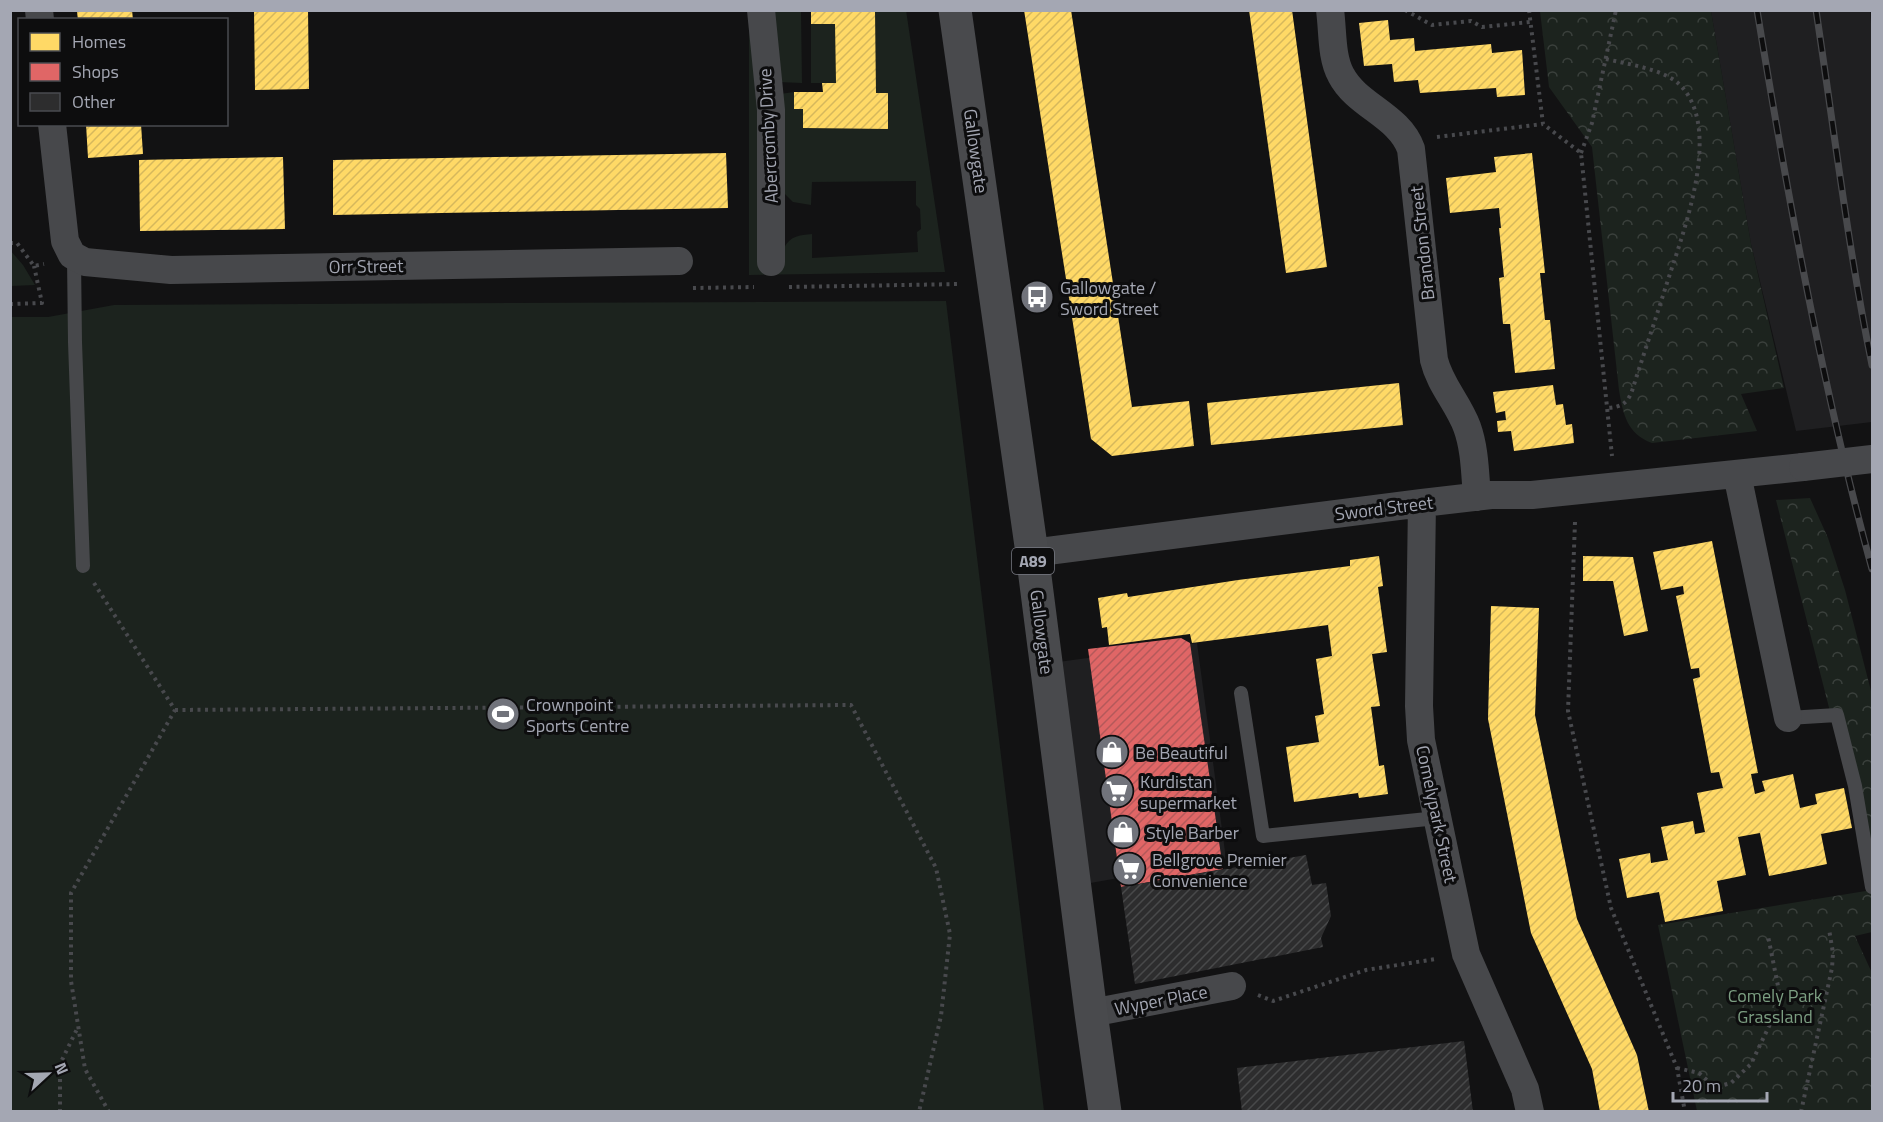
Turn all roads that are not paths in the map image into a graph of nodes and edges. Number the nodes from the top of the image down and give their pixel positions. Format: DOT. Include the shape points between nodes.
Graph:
graph roads {
  1 [pos="760,10"];
  2 [pos="955,10"];
  3 [pos="1330,10"];
  4 [pos="52,126"];
  5 [pos="70,249"];
  6 [pos="678,261"];
  7 [pos="767,275"];
  8 [pos="1872,459"];
  9 [pos="1737,474"];
  10 [pos="1477,497"];
  11 [pos="1422,503"];
  12 [pos="1032,553"];
  13 [pos="83,566"];
  14 [pos="1242,693"];
  15 [pos="1788,718"];
  16 [pos="1437,818"];
  17 [pos="1872,887"];
  18 [pos="1232,986"];
  19 [pos="1090,1013"];
  20 [pos="1105,1112"];
  21 [pos="1530,1112"];
  1 -- 7 [label="street, Abercromby Drive" via="771,110"];
  2 -- 12 [label="main road, Gallowgate / A89"];
  3 -- 10 [label="street, Brandon Street" via="1335,57 1342,78 1408,140 1434,360 1441,381 1467,426"];
  4 -- 5 [label="street"];
  5 -- 6 [label="street, Orr Street" via="93,264 171,270"];
  5 -- 13 [label="lane"];
  8 -- 9 [label="street, Sword Street, bridge"];
  9 -- 10 [label="street, Sword Street"];
  9 -- 15 [label="street"];
  10 -- 11 [label="street, Sword Street"];
  11 -- 12 [label="street, Sword Street"];
  11 -- 16 [label="street, Comelypark Street" via="1419,706 1421,740"];
  12 -- 19 [label="main road, Gallowgate / A89"];
  14 -- 16 [label="lane" via="1263,836"];
  15 -- 17 [label="lane" via="1837,715 1855,786"];
  16 -- 21 [label="street, Comelypark Street" via="1466,954 1525,1089"];
  18 -- 19 [label="street, Wyper Place"];
  19 -- 20 [label="main road, Gallowgate / A89"];
}
